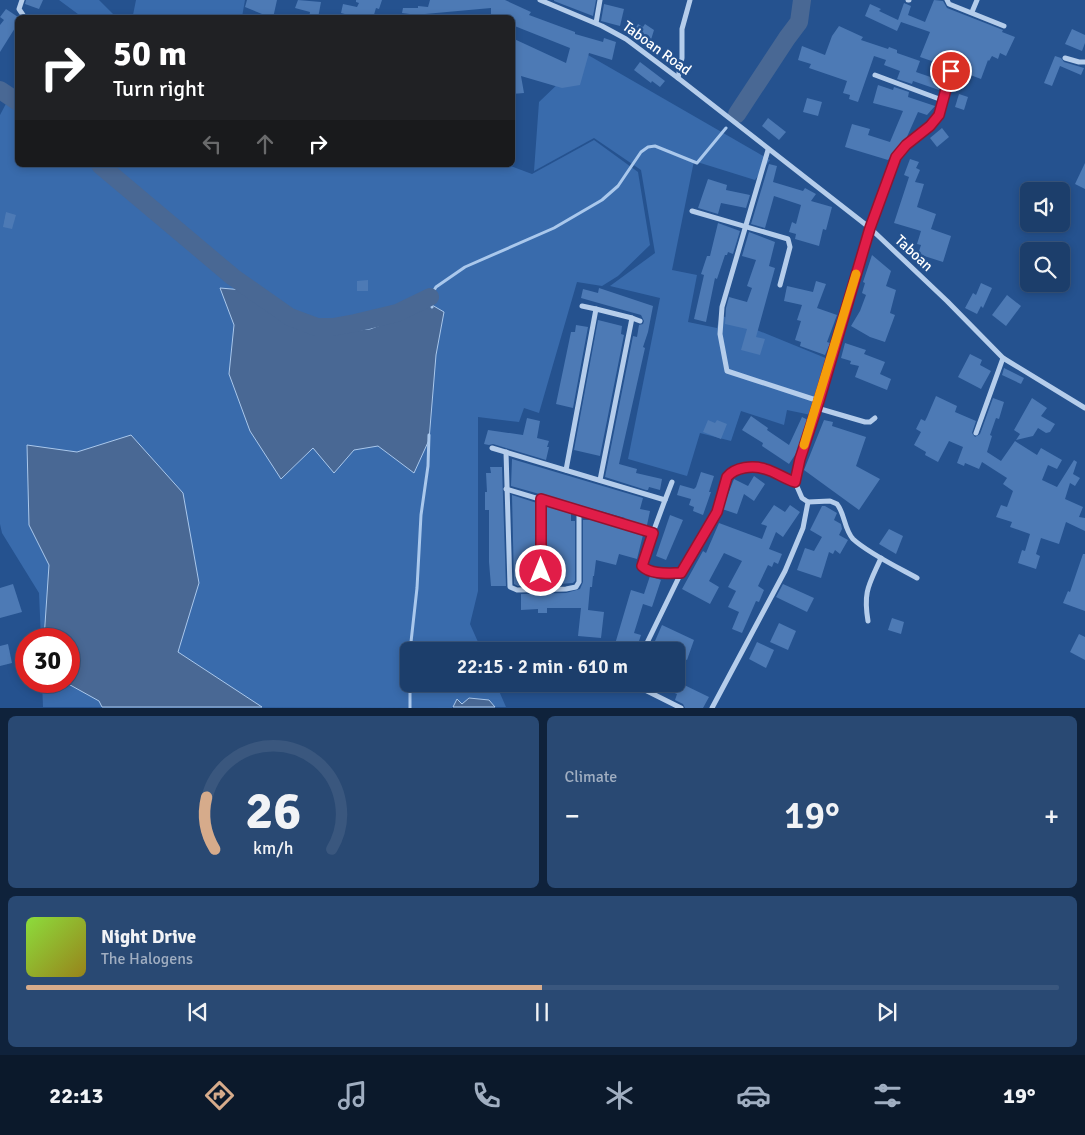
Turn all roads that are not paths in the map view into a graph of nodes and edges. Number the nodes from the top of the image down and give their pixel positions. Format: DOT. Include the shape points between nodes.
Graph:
graph roads {
  1 [pos="22,0"];
  2 [pos="540,0"];
  3 [pos="600,0"];
  4 [pos="690,0"];
  5 [pos="947,0"];
  6 [pos="978,0"];
  7 [pos="548,2"];
  8 [pos="972,12"];
  9 [pos="23,15"];
  10 [pos="596,23"];
  11 [pos="1004,26"];
  12 [pos="956,57"];
  13 [pos="1065,58"];
  14 [pos="1085,62"];
  15 [pos="874,75"];
  16 [pos="678,78"];
  17 [pos="942,100"];
  18 [pos="725,116"];
  19 [pos="768,150"];
  20 [pos="692,210"];
  21 [pos="745,226"];
  22 [pos="870,228"];
  23 [pos="780,285"];
  24 [pos="582,306"];
  25 [pos="596,309"];
  26 [pos="632,318"];
  27 [pos="640,321"];
  28 [pos="1003,358"];
  29 [pos="819,401"];
  30 [pos="817,408"];
  31 [pos="1085,408"];
  32 [pos="875,418"];
  33 [pos="976,434"];
  34 [pos="492,448"];
  35 [pos="506,452"];
  36 [pos="566,470"];
  37 [pos="600,480"];
  38 [pos="672,482"];
  39 [pos="795,482"];
  40 [pos="506,489"];
  41 [pos="541,499"];
  42 [pos="665,500"];
  43 [pos="808,502"];
  44 [pos="579,511"];
  45 [pos="653,533"];
  46 [pos="881,558"];
  47 [pos="681,573"];
  48 [pos="917,578"];
  49 [pos="541,589"];
  50 [pos="868,621"];
  51 [pos="647,642"];
  52 [pos="649,692"];
  53 [pos="681,708"];
  54 [pos="712,708"];
  1 -- 9 [label="street" via="19,9"];
  2 -- 7 [label="street, Taboan Road"];
  3 -- 10 [label="street"];
  4 -- 16 [label="street" via="682,29"];
  5 -- 8 [label="street" via="949,4"];
  6 -- 8 [label="street"];
  7 -- 10 [label="street, Taboan Road"];
  8 -- 11 [label="street"];
  10 -- 16 [label="street, Taboan Road" via="626,39"];
  12 -- 17 [label="street"];
  13 -- 14 [label="street"];
  15 -- 17 [label="street"];
  16 -- 18 [label="street, Taboan Road"];
  17 -- 22 [label="street" via="935,122 896,157"];
  18 -- 19 [label="street, Taboan"];
  19 -- 21 [label="street"];
  19 -- 22 [label="street, Taboan"];
  20 -- 21 [label="street"];
  21 -- 23 [label="street" via="789,241"];
  21 -- 29 [label="street" via="721,314 720,334 727,371"];
  22 -- 28 [label="street, Taboan"];
  22 -- 29 [label="street"];
  24 -- 25 [label="street"];
  25 -- 26 [label="street"];
  25 -- 36 [label="street"];
  26 -- 27 [label="street"];
  26 -- 37 [label="street"];
  28 -- 31 [label="street, Taboan"];
  28 -- 33 [label="street"];
  29 -- 30 [label="street"];
  30 -- 32 [label="street" via="864,422"];
  30 -- 39 [label="street"];
  34 -- 35 [label="street"];
  35 -- 36 [label="street"];
  35 -- 40 [label="street"];
  36 -- 37 [label="street"];
  37 -- 42 [label="street"];
  38 -- 42 [label="street"];
  39 -- 43 [label="street" via="802,498"];
  39 -- 47 [label="street" via="763,468 746,468 731,473 714,516"];
  40 -- 41 [label="street"];
  40 -- 49 [label="street" via="510,587 517,590"];
  41 -- 44 [label="street"];
  41 -- 49 [label="street"];
  42 -- 45 [label="street"];
  43 -- 46 [label="street" via="830,501 837,504 853,539"];
  43 -- 54 [label="street" via="803,528 785,571"];
  44 -- 45 [label="street"];
  44 -- 49 [label="street" via="579,582 574,588"];
  45 -- 47 [label="street" via="642,566 655,571"];
  46 -- 48 [label="street"];
  46 -- 50 [label="street" via="865,598"];
  47 -- 51 [label="street"];
  52 -- 53 [label="street"];
}
